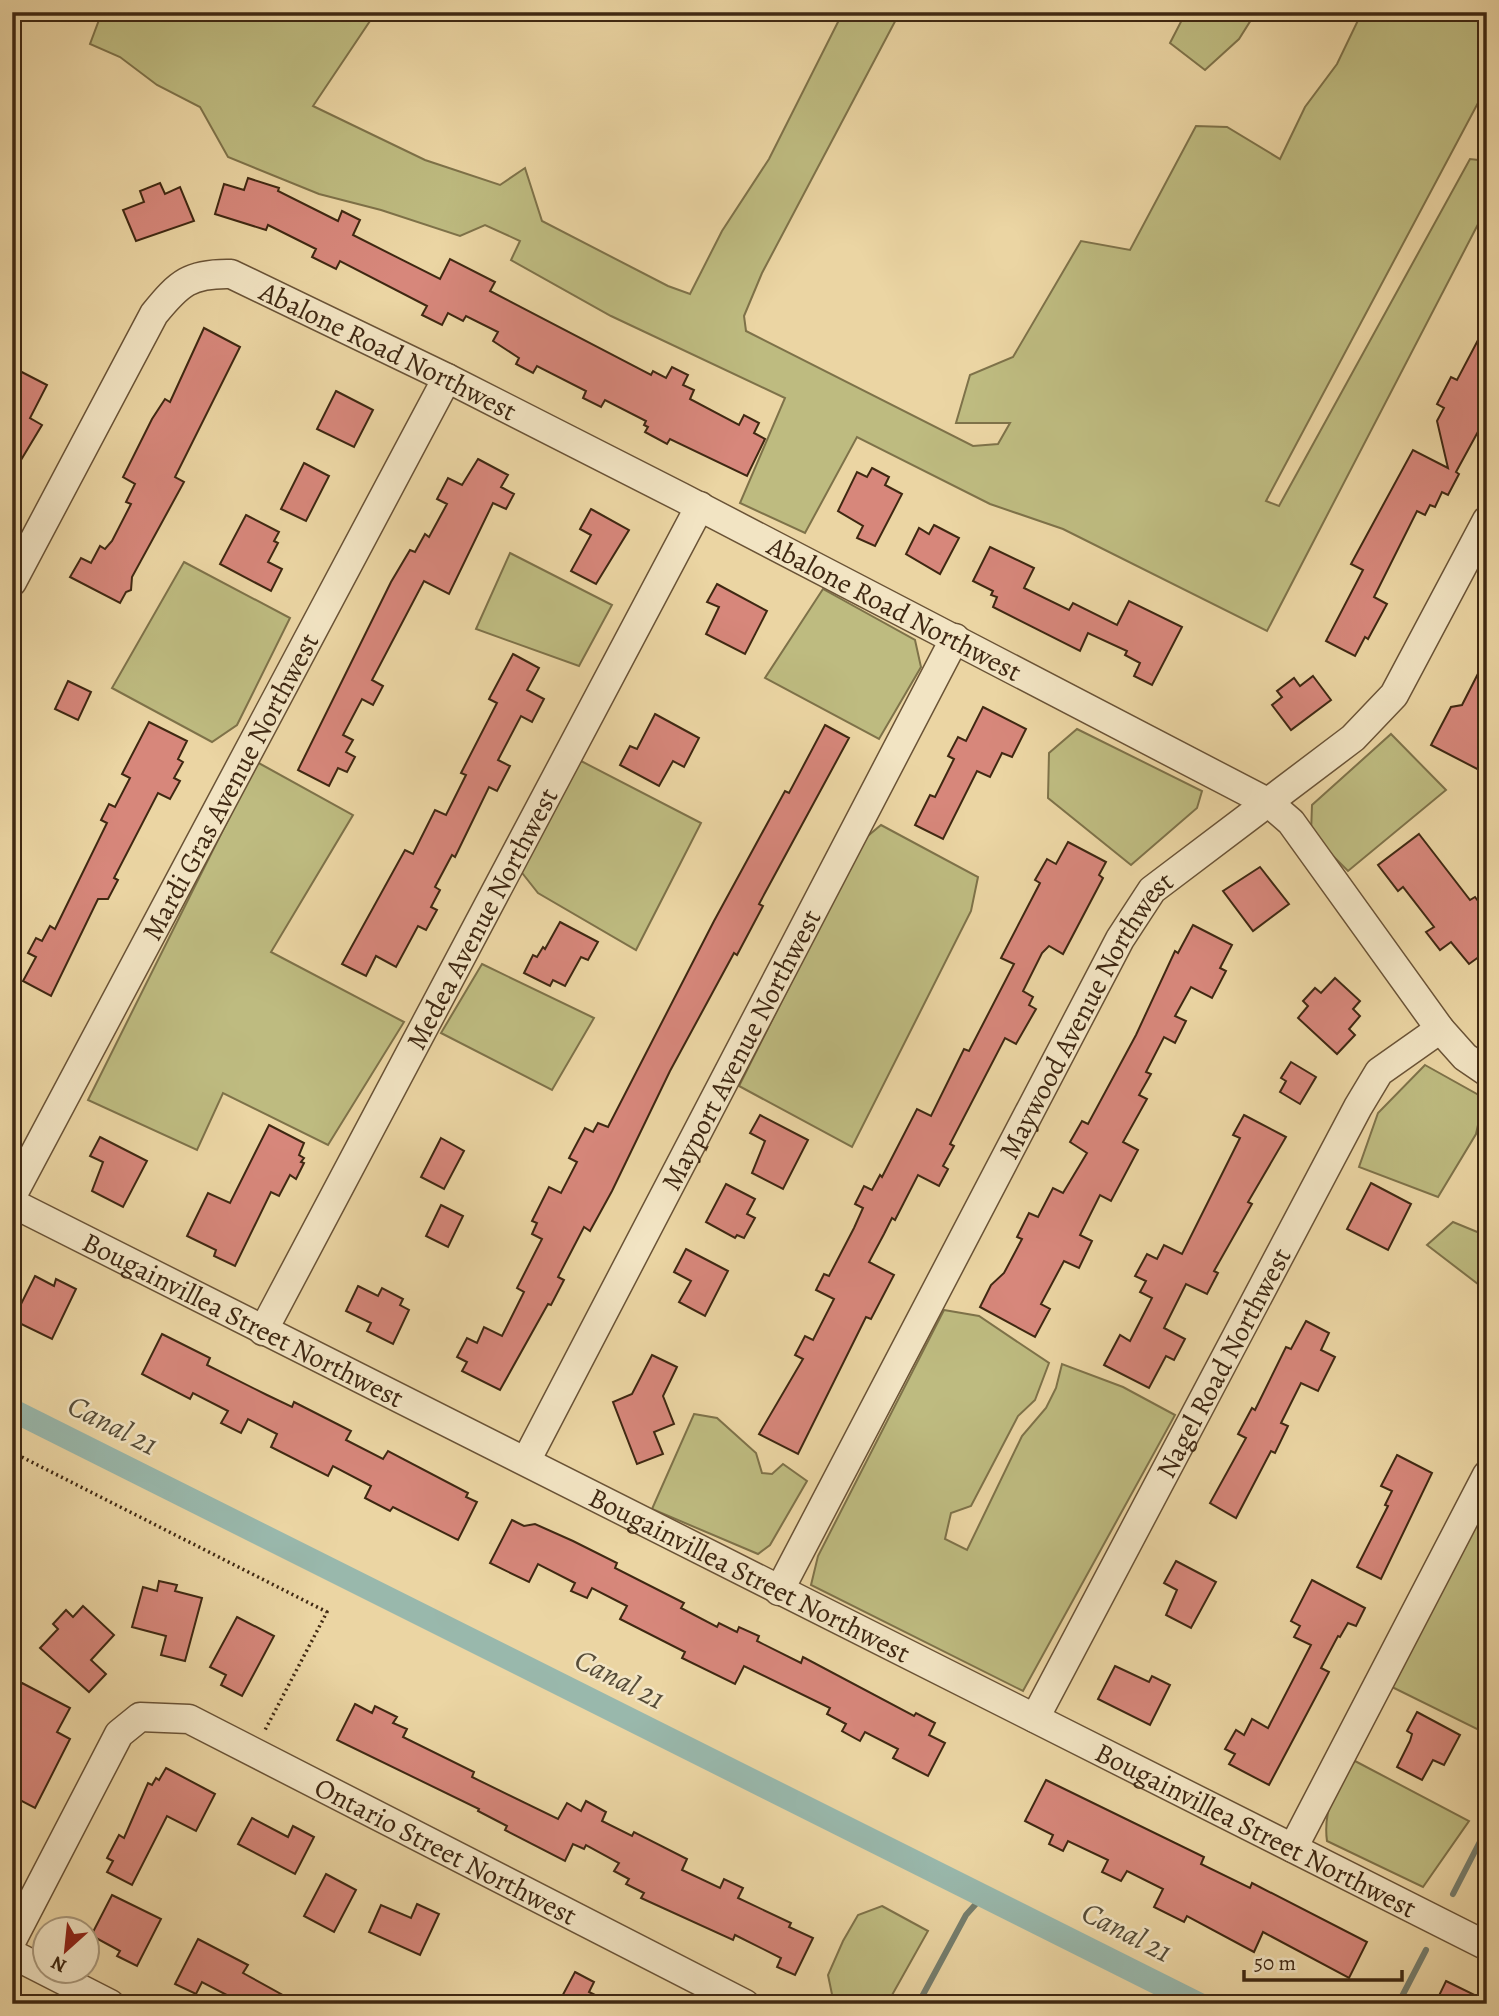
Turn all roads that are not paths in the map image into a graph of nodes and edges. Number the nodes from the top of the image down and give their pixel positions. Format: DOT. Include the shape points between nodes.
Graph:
graph roads {
  1 [pos="447,378"];
  2 [pos="700,506"];
  3 [pos="1487,520"];
  4 [pos="12,582"];
  5 [pos="955,638"];
  6 [pos="1269,803"];
  7 [pos="1440,1030"];
  8 [pos="1487,1072"];
  9 [pos="12,1196"];
  10 [pos="12,1203"];
  11 [pos="263,1331"];
  12 [pos="526,1461"];
  13 [pos="1487,1475"];
  14 [pos="779,1591"];
  15 [pos="1035,1718"];
  16 [pos="1293,1848"];
  17 [pos="12,1940"];
  18 [pos="1487,1946"];
  19 [pos="12,1954"];
  20 [pos="730,2000"];
  21 [pos="110,2004"];
  1 -- 2 [label="street, Abalone Road Northwest"];
  1 -- 4 [label="street, Abalone Road Northwest" via="261,286 231,274 203,274 173,290 154,314"];
  1 -- 9 [label="street, Mardi Gras Avenue Northwest"];
  2 -- 5 [label="street, Abalone Road Northwest"];
  2 -- 11 [label="street, Medea Avenue Northwest"];
  3 -- 6 [label="street, Maywood Avenue Northwest" via="1394,695 1353,738"];
  5 -- 6 [label="street, Abalone Road Northwest"];
  5 -- 12 [label="street, Mayport Avenue Northwest"];
  6 -- 7 [label="street, Abalone Road Northwest" via="1291,822"];
  6 -- 14 [label="street, Maywood Avenue Northwest" via="1152,890 1127,928"];
  7 -- 8 [label="street, Abalone Road Northwest"];
  7 -- 15 [label="street, Nagel Road Northwest" via="1379,1072 1358,1107"];
  10 -- 11 [label="street, Bougainvillea Street Northwest"];
  11 -- 12 [label="street, Bougainvillea Street Northwest"];
  12 -- 14 [label="street, Bougainvillea Street Northwest"];
  13 -- 16 [label="street"];
  14 -- 15 [label="street, Bougainvillea Street Northwest"];
  15 -- 16 [label="street, Bougainvillea Street Northwest"];
  16 -- 18 [label="street, Bougainvillea Street Northwest"];
  17 -- 20 [label="street, Ontario Street Northwest" via="119,1734 140,1717 188,1719"];
  19 -- 21 [label="street"];
}
